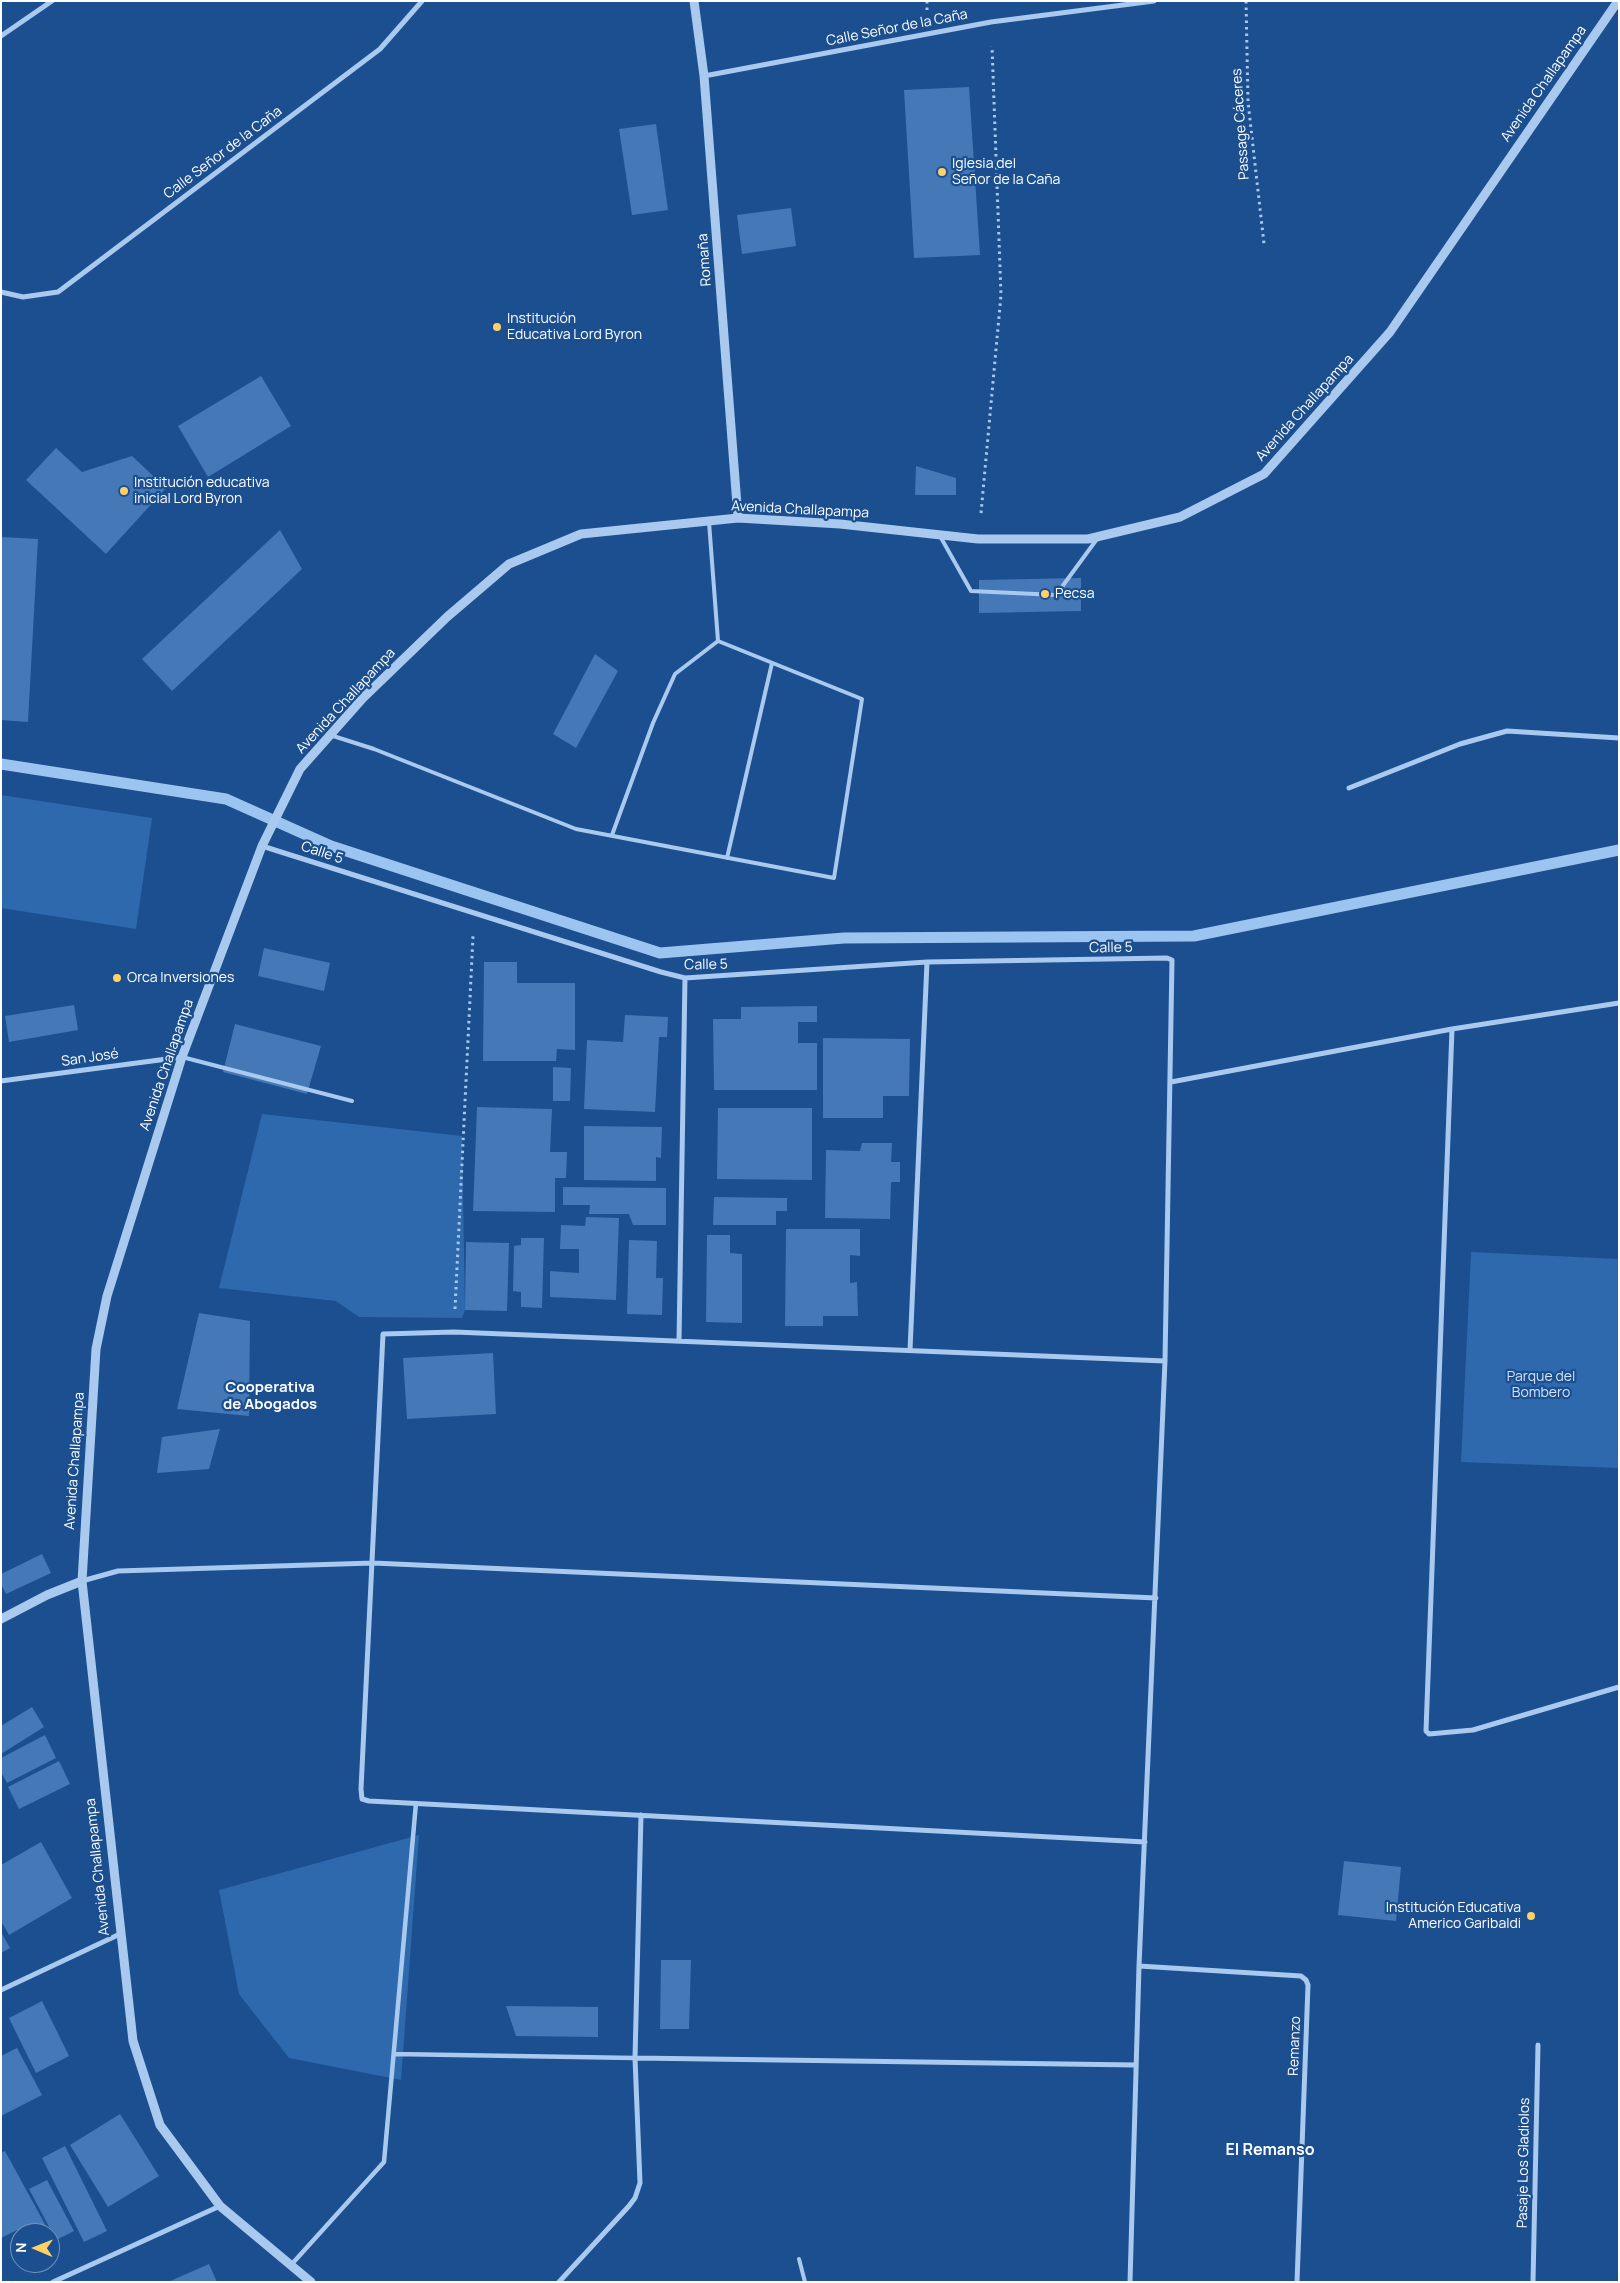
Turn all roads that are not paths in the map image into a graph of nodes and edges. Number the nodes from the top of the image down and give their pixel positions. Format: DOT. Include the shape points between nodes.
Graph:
graph roads {
  1 [pos="52,1"];
  2 [pos="422,1"];
  3 [pos="694,1"];
  4 [pos="1154,1"];
  5 [pos="1616,2"];
  6 [pos="1,36"];
  7 [pos="704,76"];
  8 [pos="1,292"];
  9 [pos="738,518"];
  10 [pos="709,520"];
  11 [pos="939,534"];
  12 [pos="1099,536"];
  13 [pos="718,641"];
  14 [pos="772,663"];
  15 [pos="330,735"];
  16 [pos="1619,738"];
  17 [pos="1349,788"];
  18 [pos="612,836"];
  19 [pos="262,846"];
  20 [pos="727,858"];
  21 [pos="927,962"];
  22 [pos="685,978"];
  23 [pos="1619,1003"];
  24 [pos="1452,1029"];
  25 [pos="182,1056"];
  26 [pos="1,1082"];
  27 [pos="1171,1082"];
  28 [pos="352,1101"];
  29 [pos="679,1341"];
  30 [pos="910,1350"];
  31 [pos="1165,1361"];
  32 [pos="372,1563"];
  33 [pos="82,1581"];
  34 [pos="1156,1598"];
  35 [pos="1,1620"];
  36 [pos="1619,1686"];
  37 [pos="416,1803"];
  38 [pos="641,1815"];
  39 [pos="1145,1842"];
  40 [pos="120,1934"];
  41 [pos="1139,1966"];
  42 [pos="1,1990"];
  43 [pos="1538,2045"];
  44 [pos="394,2054"];
  45 [pos="635,2058"];
  46 [pos="1136,2065"];
  47 [pos="220,2206"];
  48 [pos="799,2259"];
  49 [pos="290,2266"];
  50 [pos="53,2282"];
  51 [pos="311,2282"];
  52 [pos="558,2282"];
  53 [pos="805,2282"];
  54 [pos="1130,2282"];
  55 [pos="1297,2282"];
  56 [pos="1534,2282"];
  1 -- 6 [label="street"];
  2 -- 8 [label="street, Calle Señor de la Caña" via="380,49 58,292 23,297"];
  3 -- 7 [label="street, Romaña"];
  4 -- 7 [label="street, Calle Señor de la Caña" via="991,22"];
  5 -- 12 [label="street, Avenida Challapampa" via="1390,332 1264,474 1180,517"];
  7 -- 9 [label="street, Romaña"];
  9 -- 10 [label="street, Avenida Challapampa"];
  9 -- 11 [label="street, Avenida Challapampa"];
  10 -- 13 [label="lane"];
  10 -- 15 [label="street, Avenida Challapampa" via="581,534 509,564 447,617 363,698"];
  11 -- 12 [label="street, Avenida Challapampa" via="978,539 1088,539"];
  11 -- 12 [label="lane" via="971,591 1056,595"];
  13 -- 14 [label="lane"];
  13 -- 18 [label="lane" via="675,674 652,723"];
  14 -- 20 [label="lane"];
  14 -- 20 [label="lane" via="862,699 834,878"];
  15 -- 18 [label="lane" via="374,749 576,829"];
  15 -- 19 [label="street, Avenida Challapampa" via="300,769"];
  16 -- 17 [label="street" via="1507,732 1460,744"];
  18 -- 20 [label="lane"];
  19 -- 22 [label="street, Calle 5"];
  19 -- 25 [label="street, Avenida Challapampa"];
  21 -- 22 [label="street, Calle 5"];
  21 -- 27 [label="street, Calle 5" via="1170,959"];
  21 -- 30 [label="street"];
  22 -- 29 [label="street"];
  23 -- 24 [label="street"];
  24 -- 27 [label="street"];
  24 -- 36 [label="street" via="1426,1731 1430,1734 1491,1726"];
  25 -- 26 [label="street, San José"];
  25 -- 28 [label="lane"];
  25 -- 33 [label="street, Avenida Challapampa" via="107,1296 96,1349"];
  27 -- 31 [label="street"];
  29 -- 30 [label="street"];
  29 -- 32 [label="street" via="454,1332 383,1334"];
  30 -- 31 [label="street"];
  31 -- 34 [label="street"];
  32 -- 33 [label="street" via="118,1571"];
  32 -- 34 [label="street"];
  32 -- 37 [label="street" via="361,1794 365,1800"];
  33 -- 35 [label="street" via="47,1594"];
  33 -- 40 [label="street, Avenida Challapampa"];
  34 -- 39 [label="street"];
  37 -- 38 [label="street"];
  37 -- 44 [label="street"];
  38 -- 39 [label="street"];
  38 -- 45 [label="street"];
  39 -- 41 [label="street"];
  40 -- 42 [label="street"];
  40 -- 47 [label="street, Avenida Challapampa" via="133,2041 160,2125"];
  41 -- 46 [label="street"];
  41 -- 55 [label="street, Remanzo" via="1301,1976 1306,1980"];
  43 -- 56 [label="street, Pasaje Los Gladiolos"];
  44 -- 45 [label="street"];
  44 -- 49 [label="street" via="384,2162"];
  45 -- 46 [label="street"];
  45 -- 52 [label="street" via="638,2192 629,2206"];
  46 -- 54 [label="street"];
  47 -- 49 [label="street, Avenida Challapampa"];
  47 -- 50 [label="street"];
  48 -- 53 [label="lane"];
  49 -- 51 [label="street, Avenida Challapampa"];
}
